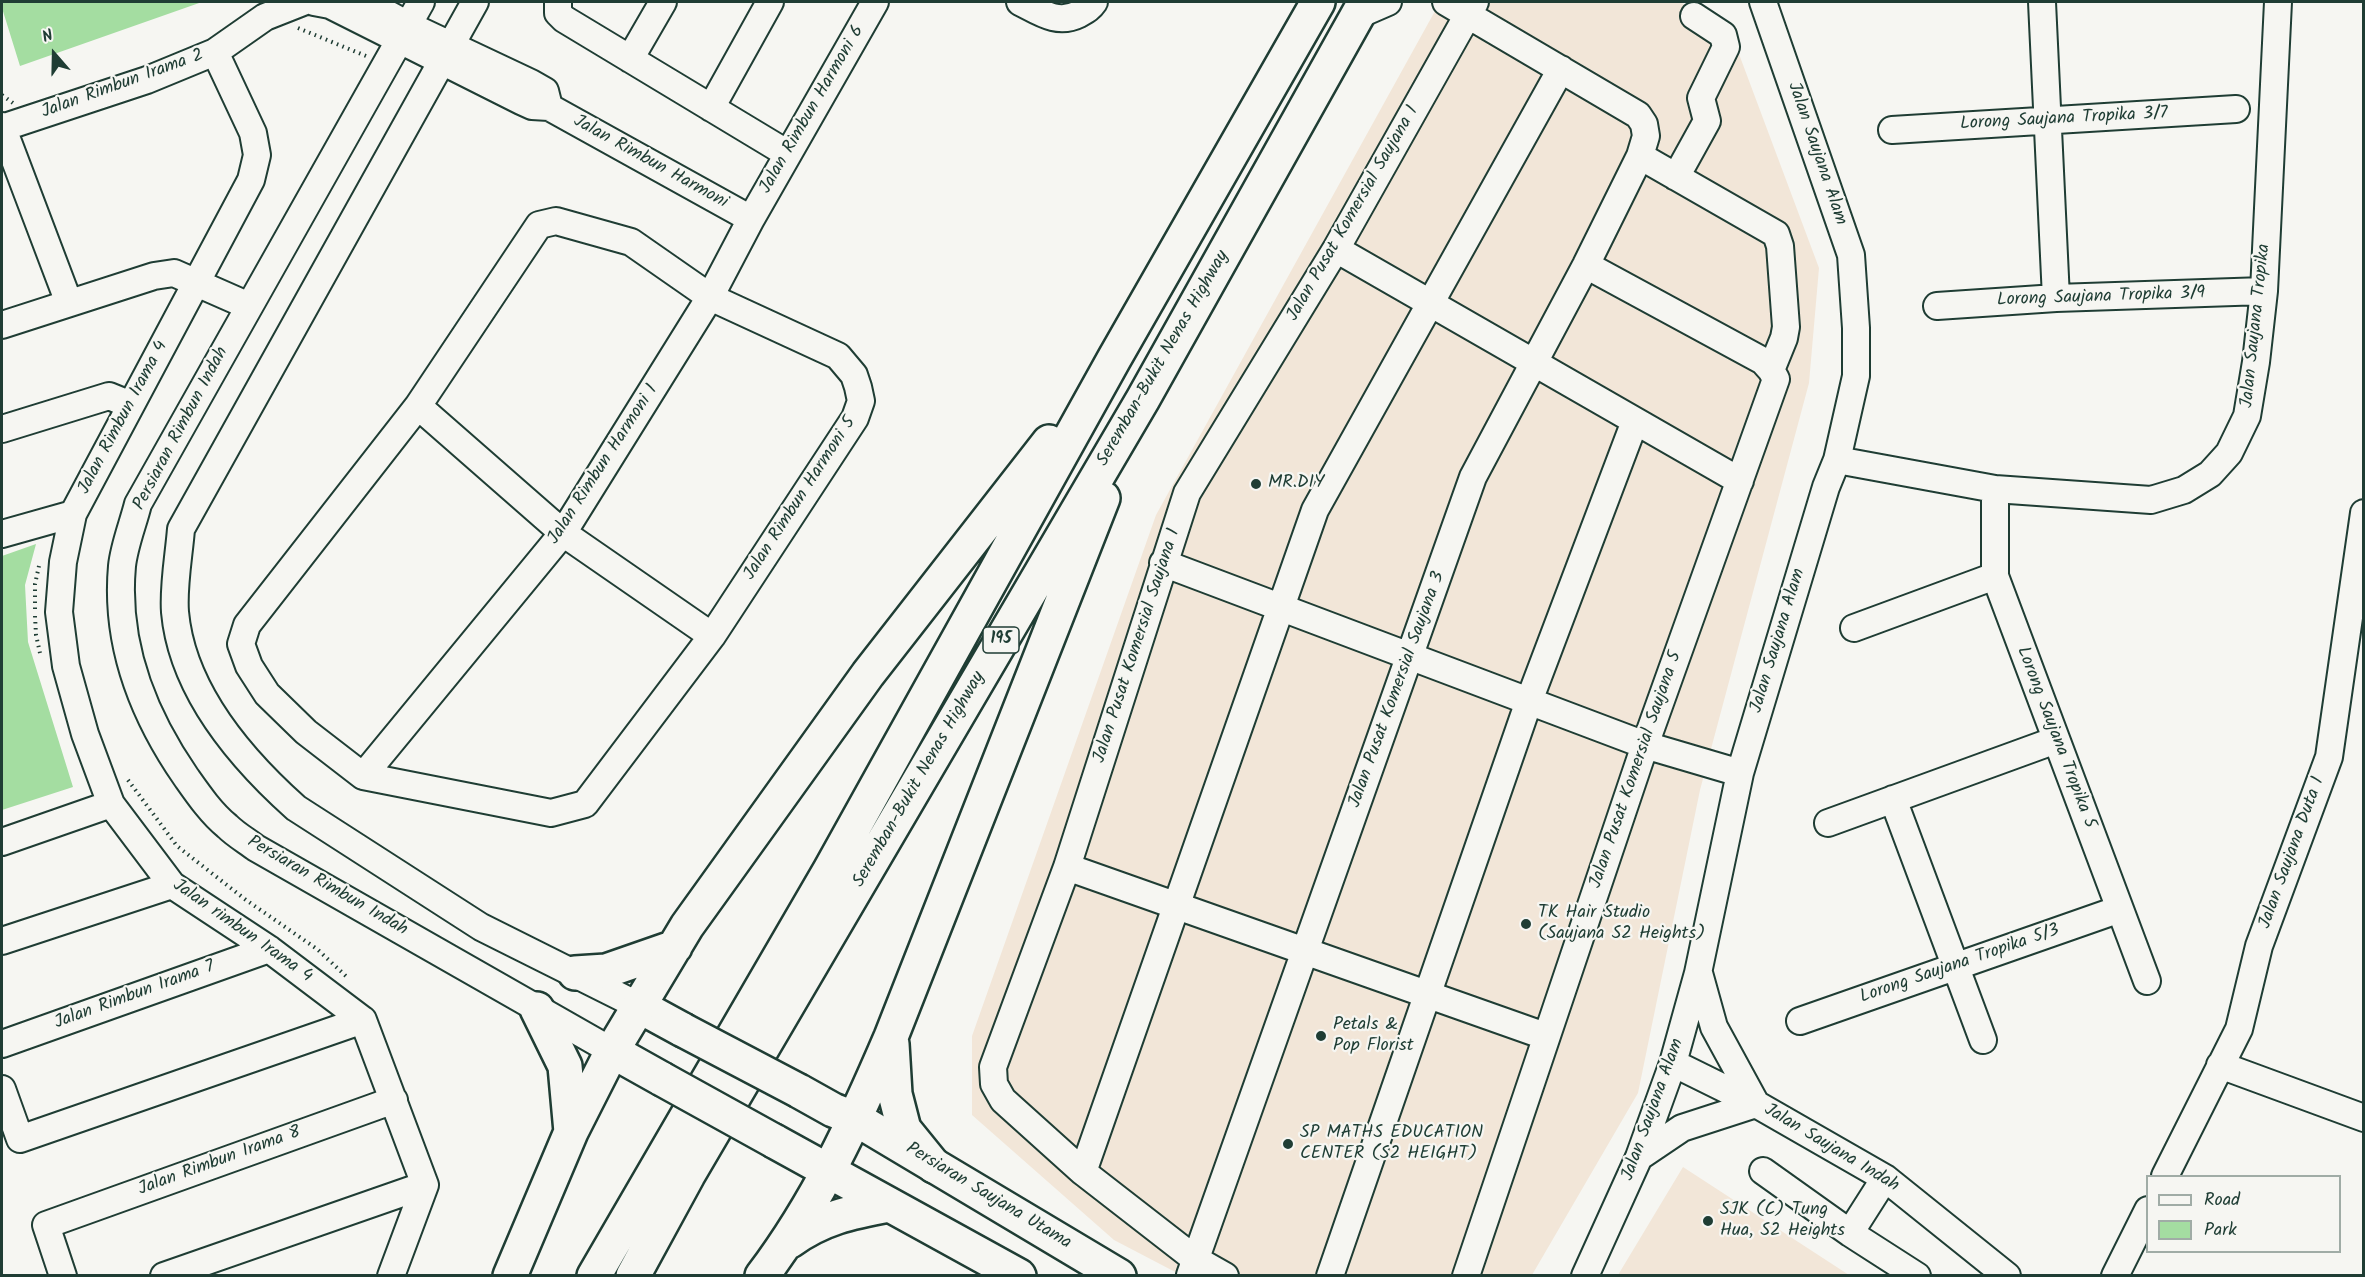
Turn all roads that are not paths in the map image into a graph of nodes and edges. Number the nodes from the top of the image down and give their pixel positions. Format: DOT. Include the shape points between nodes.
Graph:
graph roads {
  1 [pos="303,2"];
  2 [pos="314,2"];
  3 [pos="366,2"];
  4 [pos="421,2"];
  5 [pos="475,2"];
  6 [pos="558,2"];
  7 [pos="663,2"];
  8 [pos="770,2"];
  9 [pos="875,2"];
  10 [pos="1020,2"];
  11 [pos="1094,2"];
  12 [pos="1317,2"];
  13 [pos="1388,2"];
  14 [pos="1446,2"];
  15 [pos="1763,2"];
  16 [pos="2043,2"];
  17 [pos="2277,2"];
  18 [pos="1362,8"];
  19 [pos="1471,8"];
  20 [pos="1694,16"];
  21 [pos="404,33"];
  22 [pos="215,52"];
  23 [pos="447,52"];
  24 [pos="630,59"];
  25 [pos="1561,69"];
  26 [pos="711,108"];
  27 [pos="2236,109"];
  28 [pos="2048,120"];
  29 [pos="2,127"];
  30 [pos="1892,130"];
  31 [pos="788,154"];
  32 [pos="1640,156"];
  33 [pos="1676,177"];
  34 [pos="751,219"];
  35 [pos="1336,249"];
  36 [pos="1586,265"];
  37 [pos="207,286"];
  38 [pos="2264,291"];
  39 [pos="710,297"];
  40 [pos="2056,298"];
  41 [pos="69,303"];
  42 [pos="1430,303"];
  43 [pos="249,306"];
  44 [pos="1937,306"];
  45 [pos="2,325"];
  46 [pos="1114,359"];
  47 [pos="1533,362"];
  48 [pos="1771,370"];
  49 [pos="1143,399"];
  50 [pos="130,405"];
  51 [pos="418,406"];
  52 [pos="1635,421"];
  53 [pos="2,429"];
  54 [pos="1837,460"];
  55 [pos="1740,481"];
  56 [pos="1995,489"];
  57 [pos="2364,513"];
  58 [pos="73,514"];
  59 [pos="2,534"];
  60 [pos="563,534"];
  61 [pos="1163,563"];
  62 [pos="1995,576"];
  63 [pos="1281,608"];
  64 [pos="1854,628"];
  65 [pos="712,636"];
  66 [pos="1410,656"];
  67 [pos="1529,701"];
  68 [pos="2056,740"];
  69 [pos="1645,745"];
  70 [pos="1740,772"];
  71 [pos="363,776"];
  72 [pos="1893,800"];
  73 [pos="111,804"];
  74 [pos="1828,823"];
  75 [pos="2,842"];
  76 [pos="1067,867"];
  77 [pos="172,885"];
  78 [pos="1176,906"];
  79 [pos="2120,909"];
  80 [pos="2,941"];
  81 [pos="675,947"];
  82 [pos="269,949"];
  83 [pos="1305,951"];
  84 [pos="1955,966"];
  85 [pos="575,973"];
  86 [pos="1698,973"];
  87 [pos="2147,981"];
  88 [pos="1429,995"];
  89 [pos="639,1006"];
  90 [pos="537,1009"];
  91 [pos="363,1020"];
  92 [pos="1800,1021"];
  93 [pos="1545,1036"];
  94 [pos="891,1037"];
  95 [pos="1983,1040"];
  96 [pos="2,1044"];
  97 [pos="612,1051"];
  98 [pos="1673,1063"];
  99 [pos="2220,1065"];
  100 [pos="2,1089"];
  101 [pos="394,1100"];
  102 [pos="1756,1104"];
  103 [pos="2364,1118"];
  104 [pos="856,1119"];
  105 [pos="571,1132"];
  106 [pos="1640,1157"];
  107 [pos="934,1166"];
  108 [pos="1763,1171"];
  109 [pos="830,1172"];
  110 [pos="1083,1172"];
  111 [pos="2165,1175"];
  112 [pos="1885,1178"];
  113 [pos="425,1185"];
  114 [pos="889,1205"];
  115 [pos="2146,1214"];
  116 [pos="1850,1233"];
  117 [pos="787,1243"];
  118 [pos="1192,1267"];
  119 [pos="63,1275"];
  120 [pos="164,1275"];
  121 [pos="391,1275"];
  122 [pos="510,1275"];
  123 [pos="594,1275"];
  124 [pos="633,1275"];
  125 [pos="762,1275"];
  126 [pos="1019,1275"];
  127 [pos="1119,1275"];
  128 [pos="1226,1275"];
  129 [pos="1330,1275"];
  130 [pos="1466,1275"];
  131 [pos="1585,1275"];
  132 [pos="1917,1275"];
  133 [pos="2007,1275"];
  134 [pos="2115,1275"];
  1 -- 22 [label="street, Jalan Rimbun Irama 2" via="266,17"];
  2 -- 21 [label="street"];
  3 -- 21 [label="street"];
  4 -- 21 [label="street, Persiaran Rimbun Indah"];
  5 -- 23 [label="street"];
  6 -- 24 [label="street" via="558,13 564,19"];
  7 -- 24 [label="street"];
  8 -- 26 [label="street"];
  9 -- 31 [label="street, Jalan Rimbun Harmoni 6"];
  10 -- 11 [label="street" via="1062,20 1090,8"];
  12 -- 46 [label="main road, Seremban-Bukit Nenas Highway / 195"];
  13 -- 18 [label="street"];
  14 -- 19 [label="street"];
  15 -- 54 [label="street, Jalan Saujana Alam" via="1851,255 1856,376"];
  16 -- 28 [label="street"];
  17 -- 38 [label="street, Jalan Saujana Tropika"];
  18 -- 49 [label="main road, Seremban-Bukit Nenas Highway / 195"];
  19 -- 25 [label="street"];
  19 -- 35 [label="street, Jalan Pusat Komersial Saujana 1"];
  20 -- 33 [label="street" via="1723,35 1726,46 1701,98 1707,121"];
  21 -- 23 [label="street, Jalan Rimbun Harmoni"];
  21 -- 43 [label="street, Persiaran Rimbun Indah"];
  22 -- 29 [label="street, Jalan Rimbun Irama 2" via="147,80"];
  22 -- 37 [label="street, Jalan Rimbun Irama 4" via="254,133 257,155 251,180"];
  23 -- 34 [label="street, Jalan Rimbun Harmoni" via="532,106 549,107"];
  23 -- 85 [label="street" via="181,529 175,611 186,660 209,707 242,755 272,787 296,808 481,927"];
  24 -- 26 [label="street"];
  25 -- 32 [label="street, Jalan Pusat Komersial Saujana 3" via="1638,115 1646,136"];
  25 -- 42 [label="street"];
  26 -- 31 [label="street"];
  27 -- 28 [label="street, Lorong Saujana Tropika 3/7"];
  28 -- 30 [label="street, Lorong Saujana Tropika 3/7"];
  28 -- 40 [label="street"];
  29 -- 41 [label="street"];
  31 -- 34 [label="street, Jalan Rimbun Harmoni 6"];
  32 -- 33 [label="street"];
  32 -- 36 [label="street, Jalan Pusat Komersial Saujana 3"];
  33 -- 48 [label="street, Jalan Pusat Komersial Saujana 5" via="1779,239 1786,327"];
  34 -- 39 [label="street, Jalan Rimbun Harmoni 1"];
  35 -- 42 [label="street"];
  35 -- 61 [label="street, Jalan Pusat Komersial Saujana 1" via="1187,493"];
  36 -- 47 [label="street, Jalan Pusat Komersial Saujana 3"];
  36 -- 48 [label="street" via="1762,361"];
  37 -- 41 [label="street" via="174,273"];
  37 -- 43 [label="street"];
  37 -- 50 [label="street, Jalan Rimbun Irama 4"];
  38 -- 40 [label="street, Lorong Saujana Tropika 3/9"];
  38 -- 56 [label="street, Jalan Saujana Tropika" via="2247,416 2229,453 2210,474 2184,490 2151,500"];
  39 -- 51 [label="street, Jalan Rimbun Harmoni 5" via="631,242 556,221 539,225"];
  39 -- 60 [label="street, Jalan Rimbun Harmoni 1"];
  39 -- 65 [label="street, Jalan Rimbun Harmoni 5" via="838,356 854,375 861,401 855,418"];
  40 -- 44 [label="street, Lorong Saujana Tropika 3/9"];
  41 -- 45 [label="street"];
  42 -- 47 [label="street"];
  42 -- 63 [label="street" via="1315,510"];
  43 -- 90 [label="street, Persiaran Rimbun Indah" via="138,504 122,564 121,609 128,655 147,712 197,792 226,826 256,848"];
  46 -- 81 [label="main road" via="868,674"];
  46 -- 123 [label="main road, Seremban-Bukit Nenas Highway / 195" via="830,870"];
  47 -- 52 [label="street"];
  47 -- 66 [label="street, Jalan Pusat Komersial Saujana 3" via="1473,477"];
  48 -- 55 [label="street, Jalan Pusat Komersial Saujana 5" via="1776,379"];
  49 -- 94 [label="main road"];
  49 -- 124 [label="main road, Seremban-Bukit Nenas Highway / 195" via="694,1164"];
  50 -- 53 [label="street" via="109,396"];
  50 -- 58 [label="street, Jalan Rimbun Irama 4"];
  51 -- 60 [label="street"];
  51 -- 71 [label="street, Jalan Rimbun Harmoni 5" via="247,625 241,644 249,666 267,694 306,732"];
  52 -- 55 [label="street"];
  52 -- 67 [label="street"];
  54 -- 56 [label="street, Jalan Saujana Tropika"];
  54 -- 70 [label="street, Jalan Saujana Alam"];
  55 -- 69 [label="street, Jalan Pusat Komersial Saujana 5"];
  56 -- 62 [label="street, Lorong Saujana Tropika 5"];
  57 -- 99 [label="street, Jalan Saujana Duta 1" via="2329,757 2259,946 2239,1029"];
  58 -- 59 [label="street"];
  58 -- 73 [label="street, Jalan Rimbun Irama 4" via="63,562 59,612 74,698"];
  60 -- 65 [label="street"];
  60 -- 71 [label="street, Jalan Rimbun Harmoni 1"];
  61 -- 63 [label="street"];
  61 -- 76 [label="street, Jalan Pusat Komersial Saujana 1"];
  62 -- 64 [label="street"];
  62 -- 68 [label="street, Lorong Saujana Tropika 5"];
  63 -- 66 [label="street"];
  63 -- 78 [label="street"];
  65 -- 71 [label="street, Jalan Rimbun Harmoni 5" via="585,804 551,813"];
  66 -- 67 [label="street"];
  66 -- 83 [label="street, Jalan Pusat Komersial Saujana 3"];
  67 -- 69 [label="street"];
  67 -- 88 [label="street"];
  68 -- 72 [label="street"];
  68 -- 79 [label="street, Lorong Saujana Tropika 5"];
  69 -- 70 [label="street"];
  69 -- 93 [label="street, Jalan Pusat Komersial Saujana 5"];
  70 -- 86 [label="street, Jalan Saujana Alam"];
  72 -- 74 [label="street"];
  72 -- 84 [label="street"];
  73 -- 75 [label="street"];
  73 -- 77 [label="street, Jalan rimbun Irama 4"];
  76 -- 78 [label="street"];
  76 -- 110 [label="street, Jalan Pusat Komersial Saujana 1" via="993,1067 994,1084 1004,1100"];
  77 -- 80 [label="street"];
  77 -- 82 [label="street, Jalan rimbun Irama 4"];
  78 -- 83 [label="street"];
  78 -- 110 [label="street"];
  79 -- 84 [label="street, Lorong Saujana Tropika 5/3"];
  79 -- 87 [label="street, Lorong Saujana Tropika 5"];
  81 -- 85 [label="main road" via="606,971"];
  81 -- 89 [label="main road"];
  82 -- 91 [label="street, Jalan rimbun Irama 4"];
  82 -- 96 [label="street, Jalan Rimbun Irama 7"];
  83 -- 88 [label="street"];
  83 -- 118 [label="street, Jalan Pusat Komersial Saujana 3"];
  84 -- 92 [label="street, Lorong Saujana Tropika 5/3"];
  84 -- 95 [label="street"];
  85 -- 89 [label="street"];
  86 -- 98 [label="street, Jalan Saujana Alam"];
  86 -- 102 [label="street" via="1714,1027"];
  88 -- 93 [label="street"];
  88 -- 129 [label="street"];
  89 -- 97 [label="main road"];
  89 -- 104 [label="main road, Persiaran Saujana Utama, bridge" via="832,1110"];
  90 -- 97 [label="street, Persiaran Rimbun Indah"];
  90 -- 105 [label="main road" via="565,1066"];
  91 -- 100 [label="street" via="20,1139"];
  91 -- 101 [label="street"];
  93 -- 130 [label="street, Jalan Pusat Komersial Saujana 5"];
  94 -- 104 [label="main road"];
  94 -- 107 [label="main road" via="895,1094 904,1129"];
  97 -- 105 [label="main road"];
  97 -- 109 [label="main road, bridge"];
  98 -- 102 [label="street, Jalan Saujana Indah"];
  98 -- 106 [label="street, Jalan Saujana Alam"];
  99 -- 103 [label="street"];
  99 -- 111 [label="street, Jalan Saujana Duta 1"];
  101 -- 113 [label="street"];
  101 -- 119 [label="street, Jalan Rimbun Irama 8" via="46,1225"];
  102 -- 106 [label="street" via="1682,1128"];
  102 -- 112 [label="street, Jalan Saujana Indah"];
  104 -- 107 [label="main road, Persiaran Saujana Utama"];
  104 -- 109 [label="main road"];
  105 -- 122 [label="main road"];
  106 -- 131 [label="street, Jalan Saujana Alam"];
  107 -- 127 [label="main road, Persiaran Saujana Utama"];
  108 -- 116 [label="street"];
  109 -- 114 [label="main road"];
  109 -- 117 [label="main road"];
  110 -- 118 [label="street, Jalan Pusat Komersial Saujana 1"];
  112 -- 116 [label="street"];
  112 -- 133 [label="street, Jalan Saujana Indah"];
  113 -- 120 [label="street"];
  113 -- 121 [label="street"];
  114 -- 117 [label="main road" via="842,1214 807,1229"];
  114 -- 126 [label="main road"];
  115 -- 134 [label="street"];
  116 -- 132 [label="street"];
  117 -- 125 [label="main road"];
  118 -- 128 [label="street"];
}
